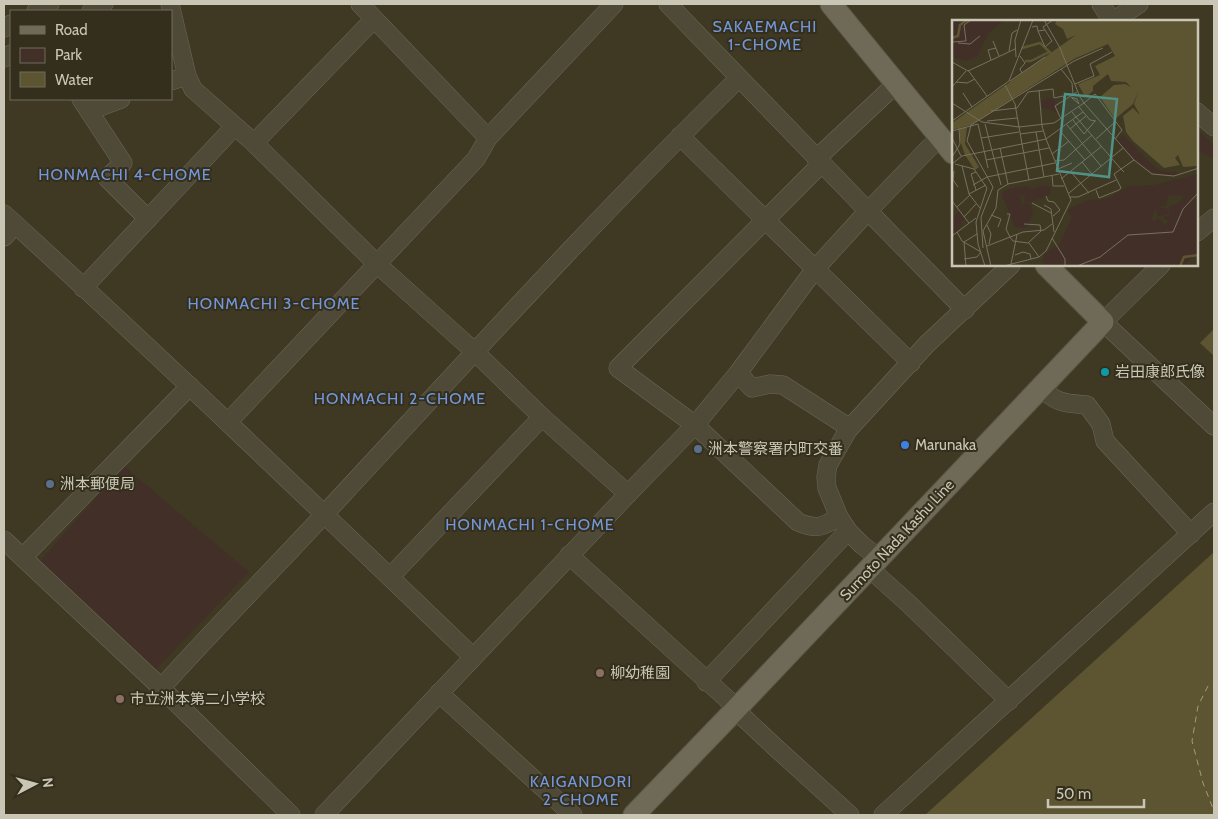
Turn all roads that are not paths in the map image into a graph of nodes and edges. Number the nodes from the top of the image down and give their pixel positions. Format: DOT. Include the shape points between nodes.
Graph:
graph roads {
  1 [pos="50,4"];
  2 [pos="104,4"];
  3 [pos="360,4"];
  4 [pos="614,4"];
  5 [pos="668,4"];
  6 [pos="831,4"];
  7 [pos="1101,4"];
  8 [pos="1139,4"];
  9 [pos="38,10"];
  10 [pos="93,10"];
  11 [pos="374,19"];
  12 [pos="172,20"];
  13 [pos="1112,20"];
  14 [pos="1115,20"];
  15 [pos="179,78"];
  16 [pos="739,78"];
  17 [pos="897,83"];
  18 [pos="115,100"];
  19 [pos="85,105"];
  20 [pos="1198,113"];
  21 [pos="234,127"];
  22 [pos="1214,128"];
  23 [pos="680,136"];
  24 [pos="488,138"];
  25 [pos="254,143"];
  26 [pos="947,146"];
  27 [pos="819,161"];
  28 [pos="868,211"];
  29 [pos="1214,218"];
  30 [pos="148,219"];
  31 [pos="765,219"];
  32 [pos="8,225"];
  33 [pos="1198,231"];
  34 [pos="377,264"];
  35 [pos="1010,266"];
  36 [pos="1047,266"];
  37 [pos="1160,266"];
  38 [pos="815,269"];
  39 [pos="83,288"];
  40 [pos="965,310"];
  41 [pos="1103,322"];
  42 [pos="475,352"];
  43 [pos="911,363"];
  44 [pos="738,373"];
  45 [pos="190,386"];
  46 [pos="1041,387"];
  47 [pos="542,417"];
  48 [pos="228,422"];
  49 [pos="696,425"];
  50 [pos="1214,426"];
  51 [pos="848,430"];
  52 [pos="628,494"];
  53 [pos="1214,512"];
  54 [pos="324,516"];
  55 [pos="844,524"];
  56 [pos="1192,534"];
  57 [pos="4,540"];
  58 [pos="569,555"];
  59 [pos="23,557"];
  60 [pos="874,563"];
  61 [pos="390,577"];
  62 [pos="473,657"];
  63 [pos="706,682"];
  64 [pos="160,688"];
  65 [pos="439,693"];
  66 [pos="1009,701"];
  67 [pos="737,708"];
  68 [pos="291,815"];
  69 [pos="324,815"];
  70 [pos="573,815"];
  71 [pos="634,815"];
  72 [pos="850,815"];
  73 [pos="883,815"];
  1 -- 9 [label="street"];
  2 -- 10 [label="street"];
  3 -- 11 [label="street"];
  4 -- 24 [label="street"];
  5 -- 16 [label="street"];
  6 -- 17 [label="main road"];
  7 -- 13 [label="street"];
  8 -- 14 [label="street"];
  11 -- 24 [label="street"];
  11 -- 25 [label="street"];
  12 -- 15 [label="street"];
  15 -- 21 [label="street"];
  16 -- 23 [label="street"];
  16 -- 27 [label="street"];
  17 -- 26 [label="main road"];
  17 -- 27 [label="street"];
  18 -- 19 [label="street"];
  19 -- 30 [label="street" via="123,163 107,178"];
  20 -- 22 [label="street"];
  21 -- 25 [label="street"];
  21 -- 30 [label="street"];
  23 -- 31 [label="street"];
  23 -- 42 [label="street"];
  24 -- 34 [label="street" via="476,159"];
  25 -- 34 [label="street"];
  26 -- 28 [label="street" via="929,148"];
  27 -- 28 [label="street"];
  27 -- 31 [label="street"];
  28 -- 38 [label="street"];
  28 -- 40 [label="street"];
  29 -- 33 [label="street"];
  30 -- 39 [label="street"];
  31 -- 38 [label="street"];
  31 -- 49 [label="street" via="618,368"];
  32 -- 39 [label="street"];
  34 -- 42 [label="street"];
  34 -- 48 [label="street"];
  35 -- 40 [label="street"];
  36 -- 41 [label="main road"];
  37 -- 41 [label="street"];
  38 -- 43 [label="street"];
  38 -- 44 [label="street"];
  39 -- 45 [label="street"];
  40 -- 43 [label="street"];
  41 -- 46 [label="main road, Sumoto Nada Kashu Line"];
  41 -- 50 [label="street"];
  42 -- 47 [label="street"];
  42 -- 54 [label="street"];
  43 -- 51 [label="street"];
  44 -- 49 [label="street"];
  44 -- 51 [label="street" via="752,388 770,384 783,386"];
  45 -- 48 [label="street"];
  45 -- 59 [label="street"];
  46 -- 56 [label="street" via="1052,399 1087,405 1100,424 1105,441"];
  46 -- 60 [label="main road, Sumoto Nada Kashu Line"];
  47 -- 52 [label="street"];
  47 -- 61 [label="street"];
  48 -- 54 [label="street"];
  49 -- 52 [label="street"];
  49 -- 55 [label="street" via="798,522 812,528"];
  51 -- 55 [label="street" via="828,465 826,477 827,488"];
  52 -- 58 [label="street"];
  53 -- 56 [label="street"];
  54 -- 61 [label="street"];
  54 -- 64 [label="street"];
  55 -- 60 [label="street"];
  55 -- 63 [label="street"];
  56 -- 66 [label="street"];
  57 -- 59 [label="street"];
  58 -- 62 [label="street"];
  58 -- 63 [label="street"];
  59 -- 64 [label="street"];
  60 -- 66 [label="street" via="903,598"];
  60 -- 67 [label="main road, Sumoto Nada Kashu Line"];
  61 -- 62 [label="street"];
  62 -- 65 [label="street"];
  63 -- 67 [label="street"];
  64 -- 68 [label="street"];
  65 -- 69 [label="street"];
  65 -- 70 [label="street"];
  66 -- 73 [label="street"];
  67 -- 71 [label="main road, Sumoto Nada Kashu Line"];
  67 -- 72 [label="street" via="774,747"];
}
